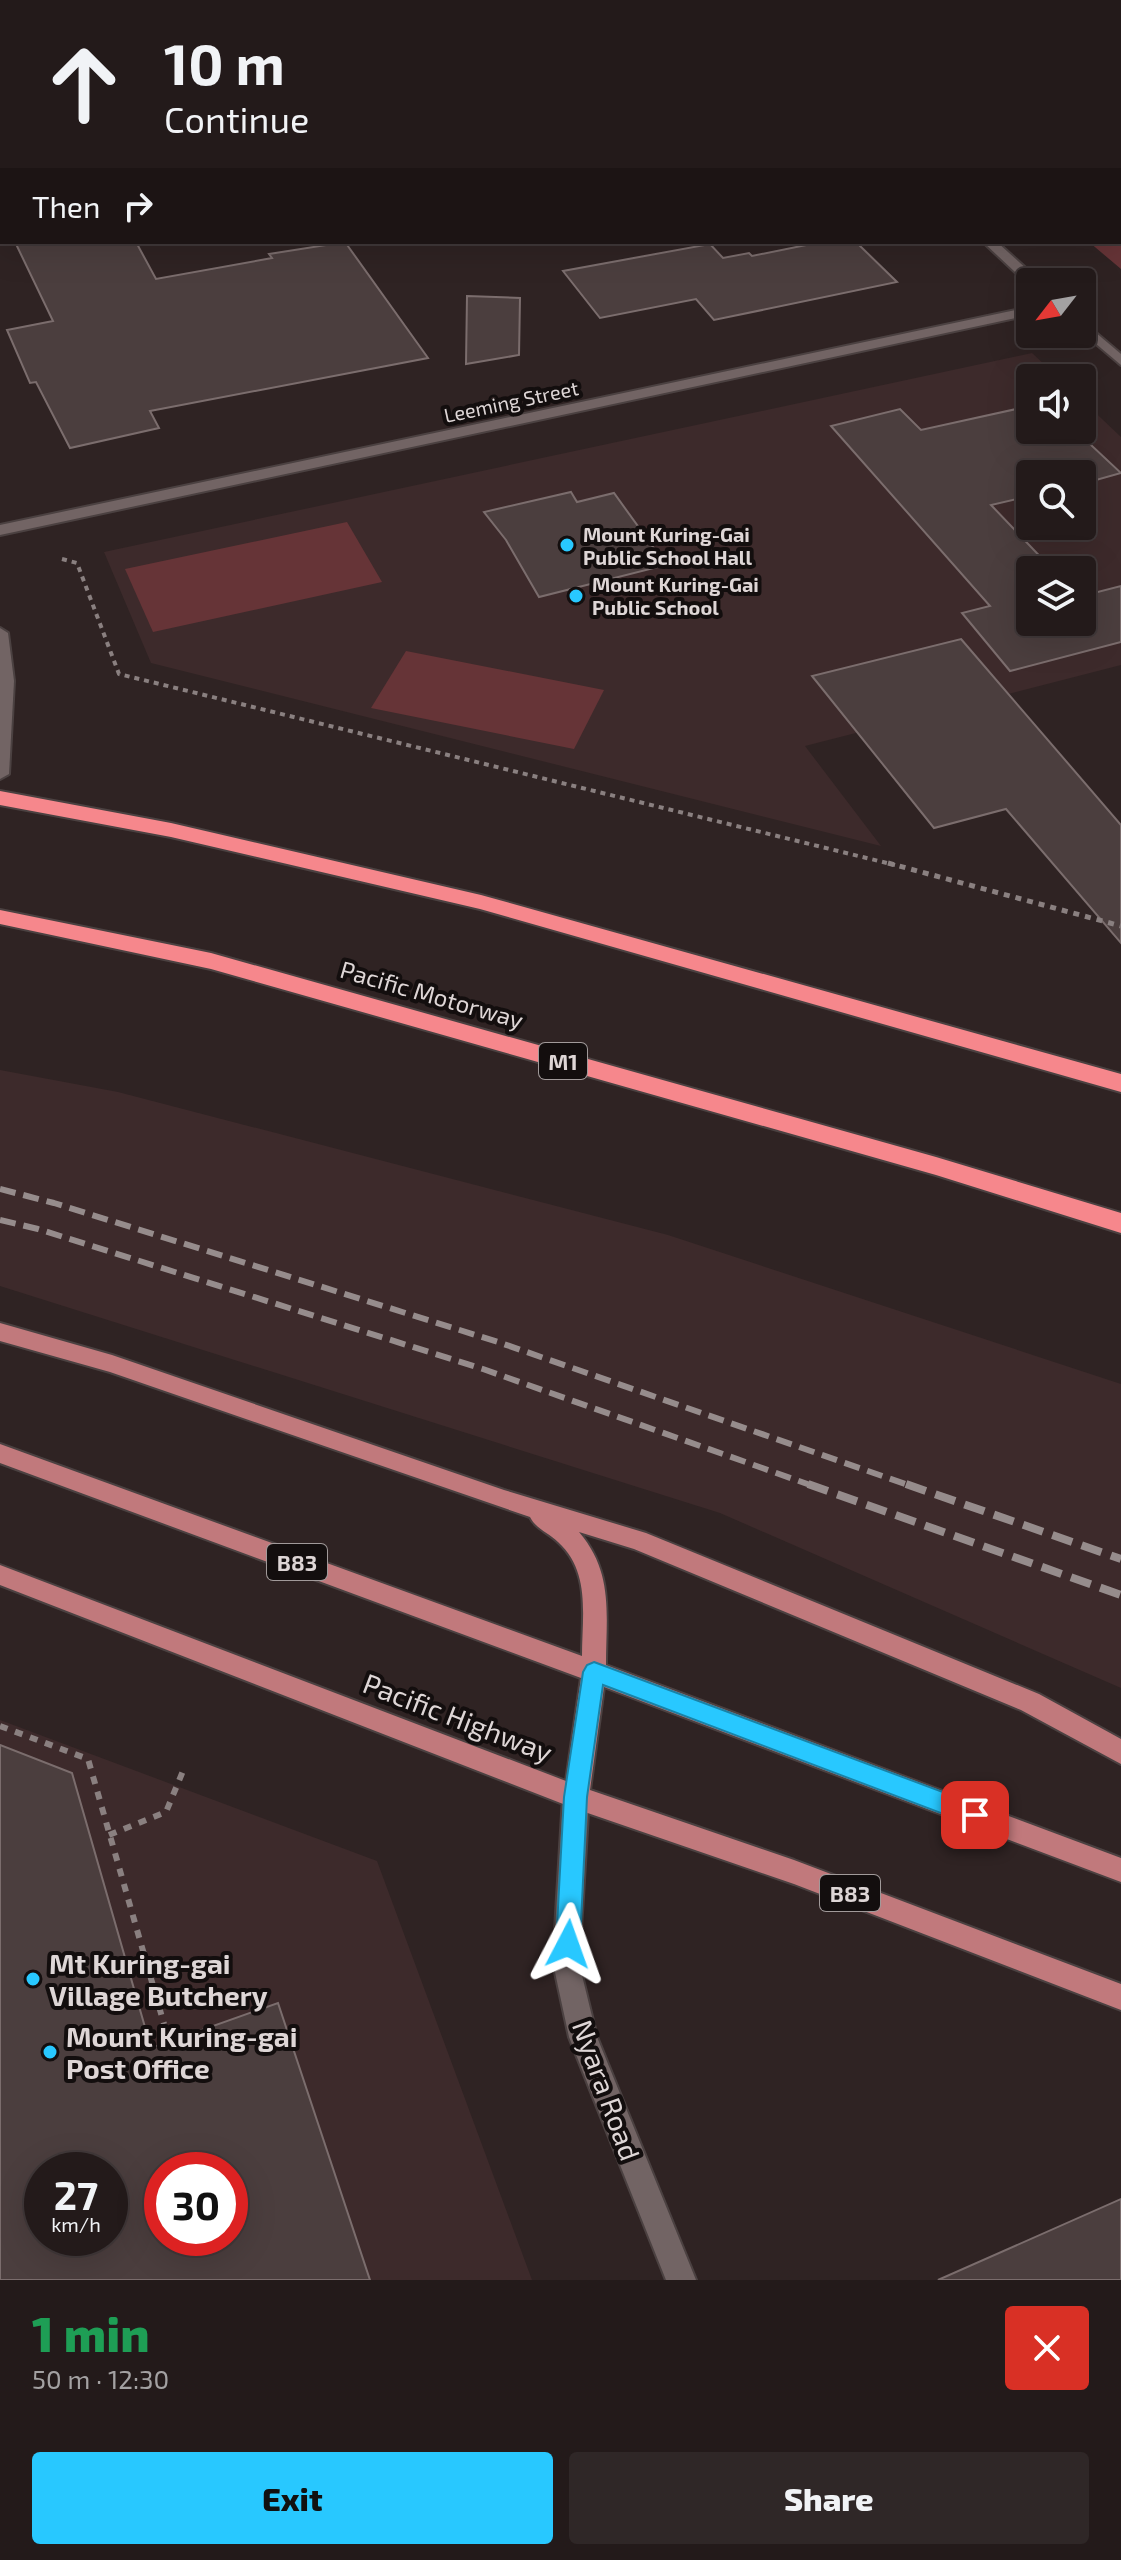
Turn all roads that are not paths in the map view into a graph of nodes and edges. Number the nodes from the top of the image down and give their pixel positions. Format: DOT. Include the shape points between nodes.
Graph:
graph roads {
  1 [pos="991,244"];
  2 [pos="1018,268"];
  3 [pos="1016,314"];
  4 [pos="1096,338"];
  5 [pos="1121,361"];
  6 [pos="0,530"];
  7 [pos="0,633"];
  8 [pos="0,774"];
  9 [pos="0,798"];
  10 [pos="0,917"];
  11 [pos="1121,1083"];
  12 [pos="1121,1223"];
  13 [pos="0,1332"];
  14 [pos="0,1453"];
  15 [pos="504,1500"];
  16 [pos="0,1575"];
  17 [pos="594,1672"];
  18 [pos="1121,1752"];
  19 [pos="576,1797"];
  20 [pos="1121,1870"];
  21 [pos="1121,1997"];
  22 [pos="681,2280"];
  1 -- 2 [label="street"];
  3 -- 6 [label="street, Leeming Street"];
  4 -- 5 [label="street"];
  7 -- 8 [label="street" via="6,681"];
  9 -- 11 [label="highway" via="171,830 481,902"];
  10 -- 12 [label="highway, Pacific Motorway / M1" via="211,961"];
  13 -- 15 [label="main road" via="112,1364"];
  14 -- 17 [label="main road, B83"];
  15 -- 17 [label="main road" via="566,1534 583,1554 594,1580"];
  15 -- 18 [label="main road" via="638,1540 1030,1702"];
  16 -- 19 [label="main road, Pacific Highway / B83"];
  17 -- 19 [label="main road"];
  17 -- 20 [label="main road, B83"];
  19 -- 21 [label="main road, Pacific Highway / B83" via="794,1872"];
  19 -- 22 [label="street, Nyara Road" via="566,1963 583,2037"];
}
